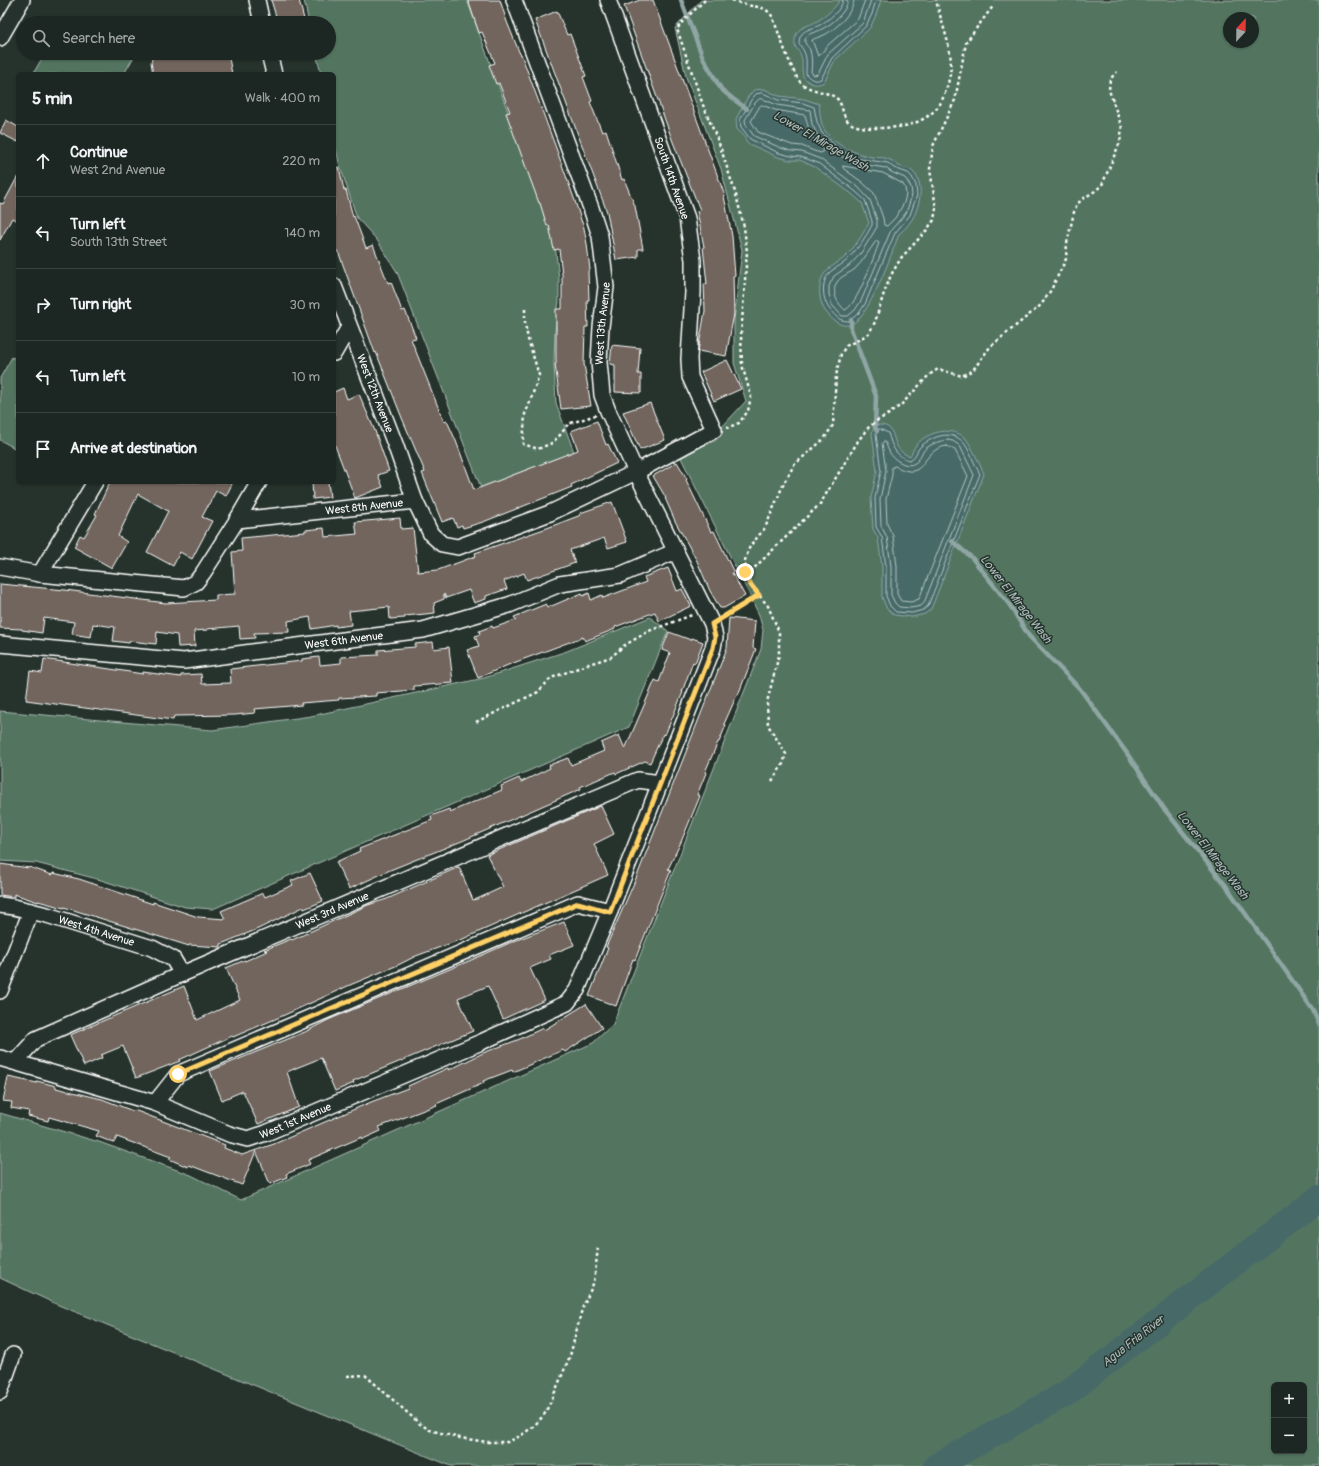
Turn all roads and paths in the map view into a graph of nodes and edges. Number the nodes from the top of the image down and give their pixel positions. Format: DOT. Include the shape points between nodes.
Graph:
graph roads {
  1 [pos="22,0"];
  2 [pos="257,0"];
  3 [pos="514,0"];
  4 [pos="608,0"];
  5 [pos="705,0"];
  6 [pos="732,0"];
  7 [pos="936,0"];
  8 [pos="994,5"];
  9 [pos="260,16"];
  10 [pos="0,38"];
  11 [pos="271,60"];
  12 [pos="274,72"];
  13 [pos="1117,72"];
  14 [pos="336,291"];
  15 [pos="525,309"];
  16 [pos="349,327"];
  17 [pos="336,350"];
  18 [pos="608,411"];
  19 [pos="714,430"];
  20 [pos="636,472"];
  21 [pos="94,484"];
  22 [pos="258,484"];
  23 [pos="415,501"];
  24 [pos="237,520"];
  25 [pos="676,551"];
  26 [pos="0,568"];
  27 [pos="40,574"];
  28 [pos="746,576"];
  29 [pos="759,595"];
  30 [pos="704,606"];
  31 [pos="714,631"];
  32 [pos="0,644"];
  33 [pos="476,722"];
  34 [pos="772,781"];
  35 [pos="660,783"];
  36 [pos="0,906"];
  37 [pos="31,911"];
  38 [pos="610,912"];
  39 [pos="182,974"];
  40 [pos="0,991"];
  41 [pos="0,1058"];
  42 [pos="15,1062"];
  43 [pos="155,1103"];
  44 [pos="598,1247"];
  45 [pos="13,1355"];
  46 [pos="347,1376"];
  47 [pos="0,1392"];
  1 -- 10 [label="street"];
  2 -- 9 [label="street"];
  3 -- 18 [label="street, West 13th Avenue" via="600,236 606,287 599,362 602,395"];
  4 -- 19 [label="street, South 14th Avenue" via="688,218 693,260 690,377"];
  5 -- 19 [label="path" via="678,29 703,105 720,146 744,227 747,252 740,336 742,366 751,396 748,411 739,423 723,430"];
  6 -- 7 [label="path" via="768,11 801,83 835,97 849,122 858,126 888,128 917,123 938,107 943,96 950,74 950,52"];
  8 -- 28 [label="path" via="966,43 955,100 933,146 930,169 936,208 934,220 901,258 891,275 869,333 846,346 841,354 836,376 833,425 824,439 794,465 765,528 750,546 745,560"];
  11 -- 12 [label="street"];
  13 -- 28 [label="path" via="1110,79 1109,90 1122,128 1120,142 1102,185 1084,198 1074,212 1066,259 1052,290 1041,305 990,347 973,370 962,376 938,369 901,405 868,428 820,504"];
  14 -- 16 [label="street, West 12th Avenue"];
  15 -- 18 [label="path" via="525,324 539,375 525,414 523,444 538,449 552,443 568,424"];
  16 -- 17 [label="street"];
  16 -- 23 [label="street, West 12th Avenue"];
  18 -- 20 [label="street, West 13th Avenue"];
  19 -- 20 [label="street, West 8th Avenue"];
  20 -- 23 [label="street, West 8th Avenue" via="550,513 458,547 442,544 431,534"];
  20 -- 25 [label="street, West 13th Avenue"];
  21 -- 27 [label="street"];
  22 -- 24 [label="street"];
  23 -- 24 [label="street, West 8th Avenue"];
  24 -- 27 [label="street" via="196,582 184,588"];
  25 -- 30 [label="street, West 13th Avenue"];
  25 -- 32 [label="street, West 6th Avenue" via="620,574 560,584 508,605 423,630 184,662"];
  26 -- 27 [label="street"];
  28 -- 29 [label="path"];
  29 -- 31 [label="path"];
  29 -- 34 [label="path" via="768,606 779,632 779,655 767,702 768,725 786,754"];
  30 -- 31 [label="street, West 13th Avenue"];
  30 -- 33 [label="path" via="695,614 648,631 611,657 551,678 538,692"];
  31 -- 35 [label="street, West 1st Avenue" via="713,648"];
  35 -- 38 [label="street, West 1st Avenue"];
  35 -- 39 [label="street, West 3rd Avenue" via="638,780"];
  36 -- 37 [label="street, West 4th Avenue"];
  37 -- 39 [label="street, West 4th Avenue" via="152,948 173,959"];
  37 -- 40 [label="street"];
  38 -- 43 [label="street" via="578,903 178,1074"];
  38 -- 43 [label="street, West 1st Avenue" via="577,990 567,1003 266,1133 248,1139 229,1134"];
  39 -- 42 [label="street, West 3rd Avenue" via="36,1039"];
  41 -- 42 [label="street, West 1st Avenue"];
  42 -- 43 [label="street, West 1st Avenue"];
  44 -- 46 [label="path" via="594,1282 582,1310 570,1356 544,1415 520,1436 508,1442 487,1442 443,1434 420,1424 365,1375"];
  45 -- 47 [label="street"];
}
